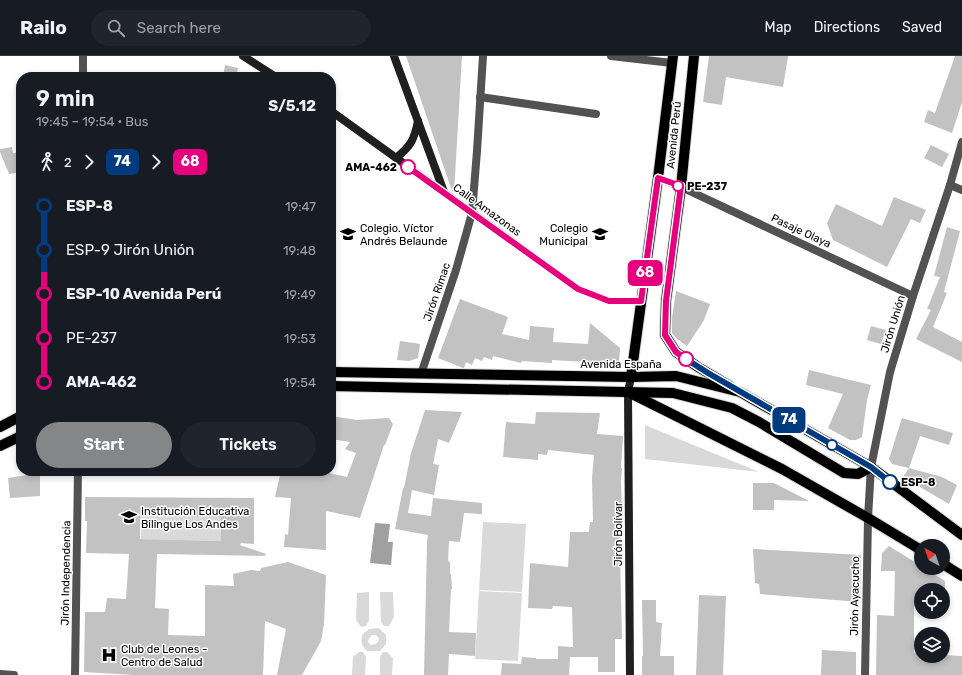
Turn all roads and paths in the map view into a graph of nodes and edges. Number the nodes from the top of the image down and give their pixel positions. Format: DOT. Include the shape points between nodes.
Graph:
graph roads {
  1 [pos="83,56"];
  2 [pos="242,56"];
  3 [pos="394,56"];
  4 [pos="483,56"];
  5 [pos="611,56"];
  6 [pos="694,56"];
  7 [pos="673,60"];
  8 [pos="83,72"];
  9 [pos="268,72"];
  10 [pos="480,97"];
  11 [pos="596,114"];
  12 [pos="336,115"];
  13 [pos="418,120"];
  14 [pos="962,142"];
  15 [pos="396,158"];
  16 [pos="658,178"];
  17 [pos="950,185"];
  18 [pos="681,186"];
  19 [pos="962,190"];
  20 [pos="444,192"];
  21 [pos="472,213"];
  22 [pos="913,296"];
  23 [pos="641,301"];
  24 [pos="336,372"];
  25 [pos="421,374"];
  26 [pos="630,377"];
  27 [pos="336,386"];
  28 [pos="628,392"];
  29 [pos="740,392"];
  30 [pos="16,419"];
  31 [pos="0,427"];
  32 [pos="16,438"];
  33 [pos="0,446"];
  34 [pos="871,467"];
  35 [pos="78,476"];
  36 [pos="868,518"];
  37 [pos="962,535"];
  38 [pos="914,546"];
  39 [pos="950,568"];
  40 [pos="962,576"];
  41 [pos="0,674"];
  42 [pos="14,675"];
  43 [pos="75,675"];
  44 [pos="630,675"];
  45 [pos="865,675"];
  1 -- 8 [label="street"];
  2 -- 9 [label="street"];
  3 -- 13 [label="street"];
  4 -- 10 [label="street, Jirón Rimac"];
  5 -- 7 [label="street"];
  6 -- 18 [label="main road, Avenida Perú"];
  7 -- 16 [label="main road, Avenida Perú"];
  10 -- 11 [label="street"];
  10 -- 21 [label="street, Jirón Rimac"];
  12 -- 15 [label="street, Calle Amazonas"];
  13 -- 15 [label="street" via="412,142 406,151"];
  13 -- 20 [label="street"];
  14 -- 17 [label="street, Jirón Unión"];
  15 -- 20 [label="street, Calle Amazonas"];
  16 -- 18 [label="street, Pasaje Olaya"];
  16 -- 23 [label="main road, Avenida Perú"];
  17 -- 19 [label="street"];
  17 -- 22 [label="street, Jirón Unión"];
  18 -- 22 [label="street, Pasaje Olaya"];
  18 -- 29 [label="main road, Avenida Perú" via="666,301 665,335 676,352"];
  20 -- 21 [label="street, Calle Amazonas"];
  21 -- 23 [label="street, Calle Amazonas" via="578,289 609,301"];
  21 -- 25 [label="street, Jirón Rimac"];
  22 -- 34 [label="street, Jirón Unión" via="890,372"];
  23 -- 26 [label="main road, Avenida Perú"];
  24 -- 25 [label="main road, Avenida España"];
  25 -- 26 [label="main road, Avenida España"];
  26 -- 28 [label="street, Avenida Perú"];
  26 -- 29 [label="main road, Avenida España" via="676,376"];
  27 -- 28 [label="main road"];
  28 -- 34 [label="main road" via="673,393 732,408 844,473 858,474"];
  28 -- 36 [label="main road" via="782,469"];
  28 -- 44 [label="street, Jirón Bolívar"];
  29 -- 34 [label="main road, Avenida España"];
  30 -- 31 [label="main road"];
  32 -- 33 [label="main road"];
  34 -- 36 [label="street, Jirón Unión"];
  34 -- 37 [label="main road, Avenida España"];
  35 -- 43 [label="street, Jirón Independencia"];
  36 -- 38 [label="main road"];
  36 -- 45 [label="street, Jirón Ayacucho"];
  39 -- 40 [label="main road"];
  41 -- 42 [label="street"];
}
